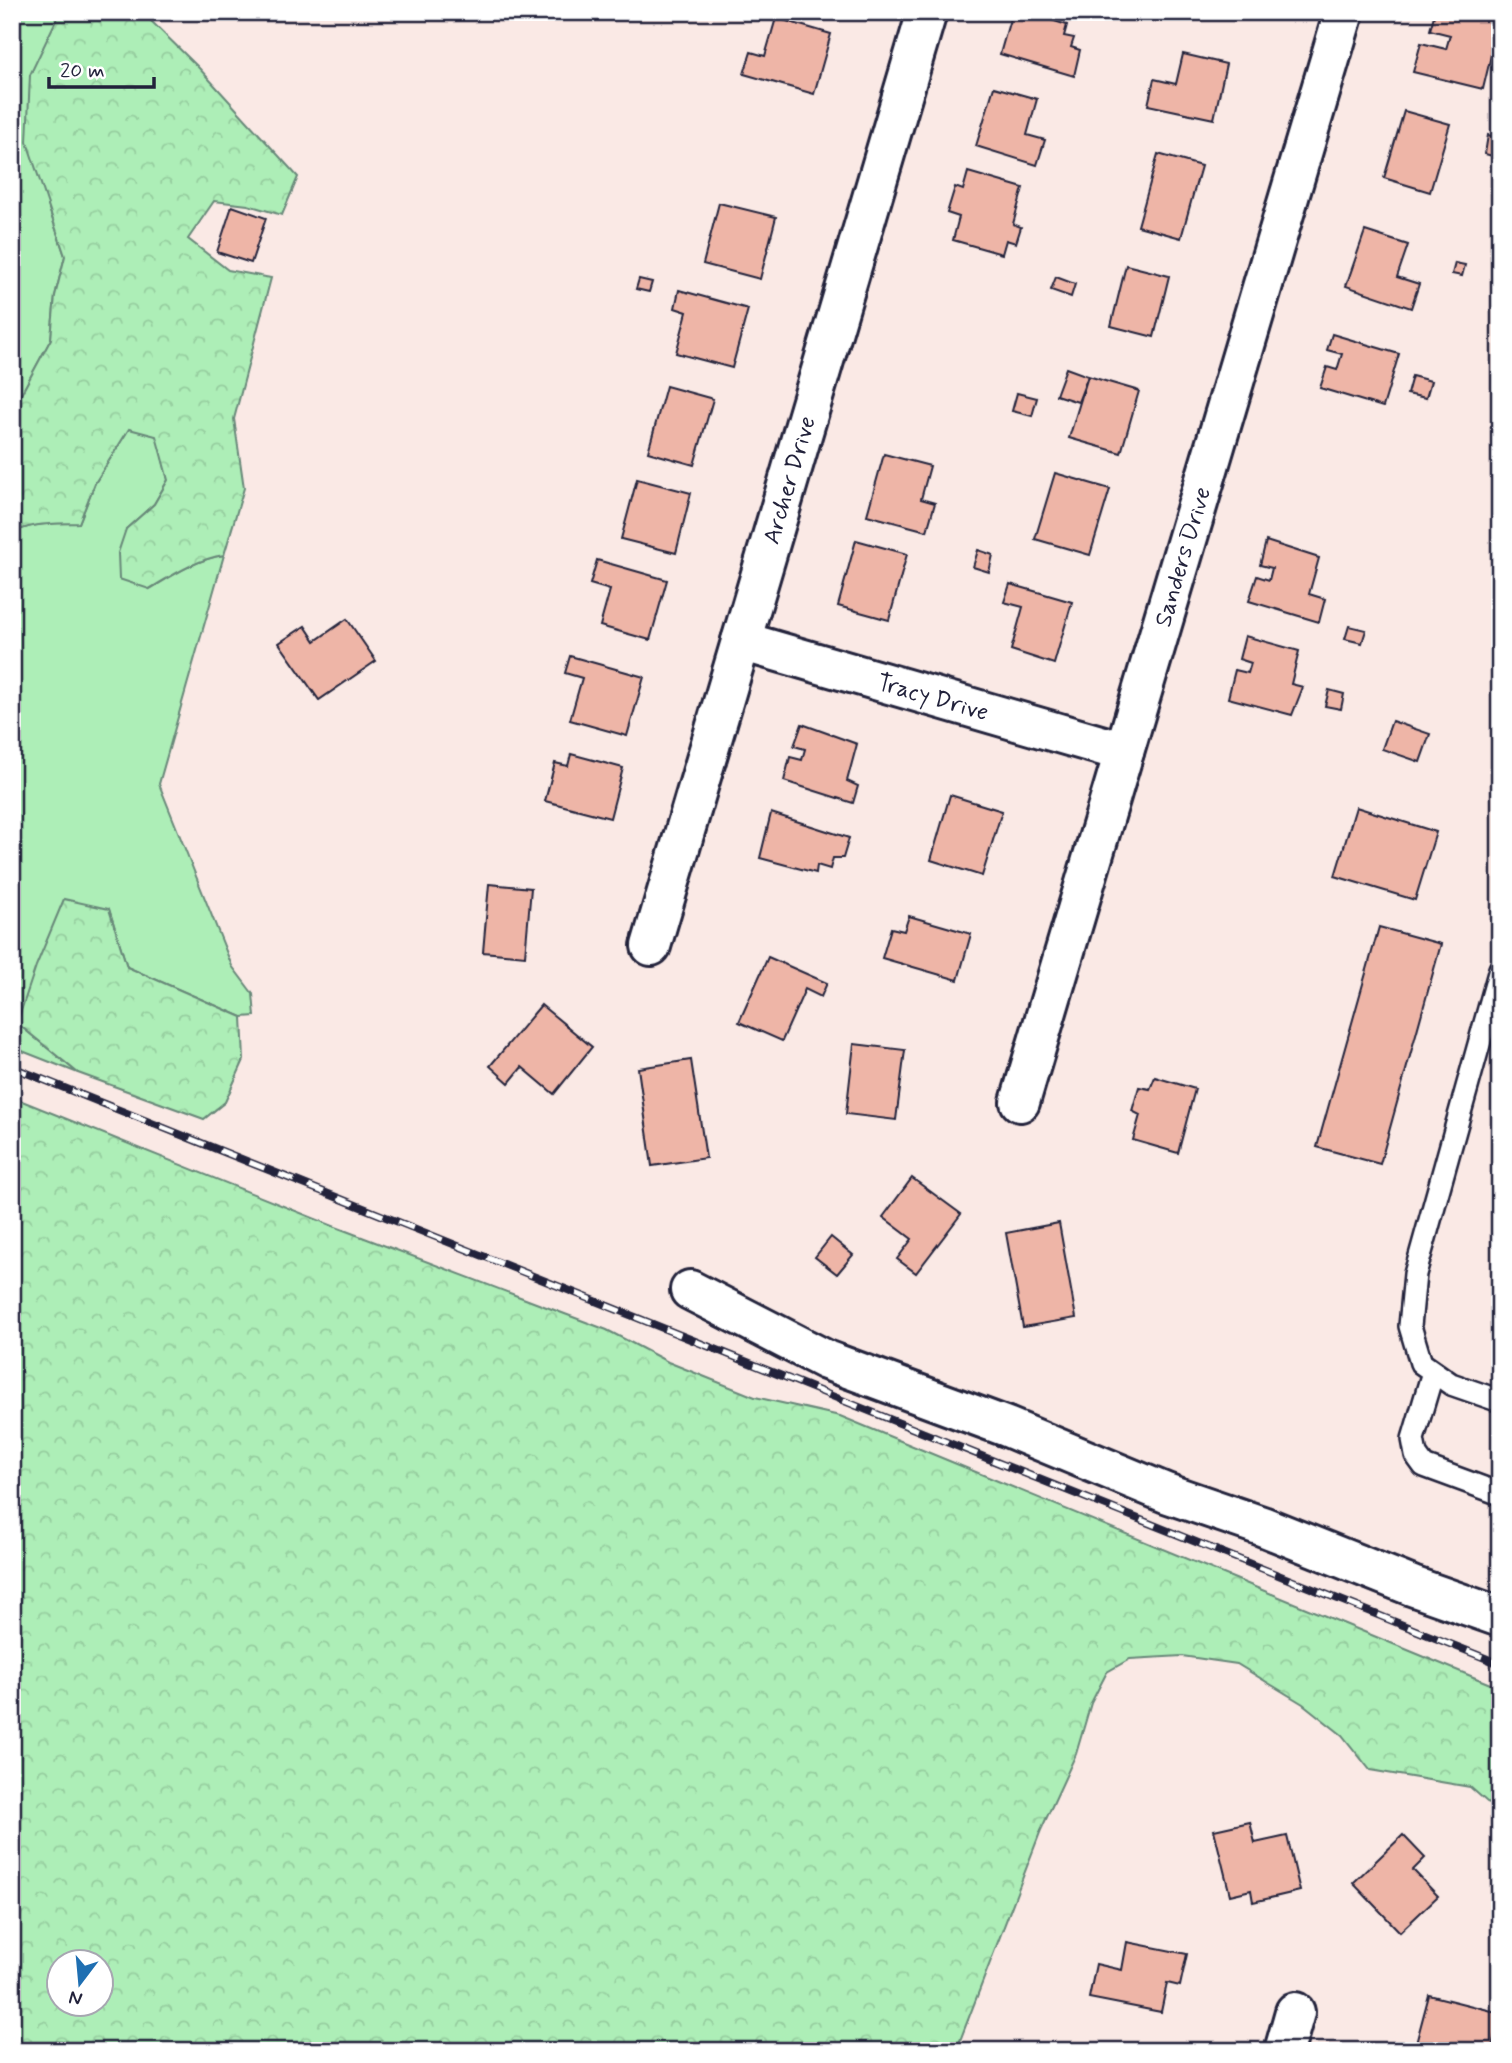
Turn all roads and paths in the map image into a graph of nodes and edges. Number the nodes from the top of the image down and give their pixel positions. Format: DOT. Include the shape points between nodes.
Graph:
graph roads {
  1 [pos="927,12"];
  2 [pos="1344,12"];
  3 [pos="741,641"];
  4 [pos="1124,752"];
  5 [pos="651,946"];
  6 [pos="1500,969"];
  7 [pos="1020,1102"];
  8 [pos="690,1290"];
  9 [pos="1433,1372"];
  10 [pos="1500,1401"];
  11 [pos="1500,1494"];
  12 [pos="1500,1617"];
  13 [pos="1295,2012"];
  14 [pos="1284,2051"];
  1 -- 3 [label="street, Archer Drive"];
  2 -- 4 [label="street, Sanders Drive"];
  3 -- 4 [label="street, Tracy Drive"];
  3 -- 5 [label="street, Archer Drive"];
  4 -- 7 [label="street, Sanders Drive"];
  6 -- 9 [label="lane" via="1415,1274 1410,1326 1421,1363"];
  8 -- 12 [label="street" via="826,1360"];
  9 -- 10 [label="lane" via="1451,1384"];
  9 -- 11 [label="lane" via="1413,1439 1416,1455 1424,1466"];
  13 -- 14 [label="street"];
}
